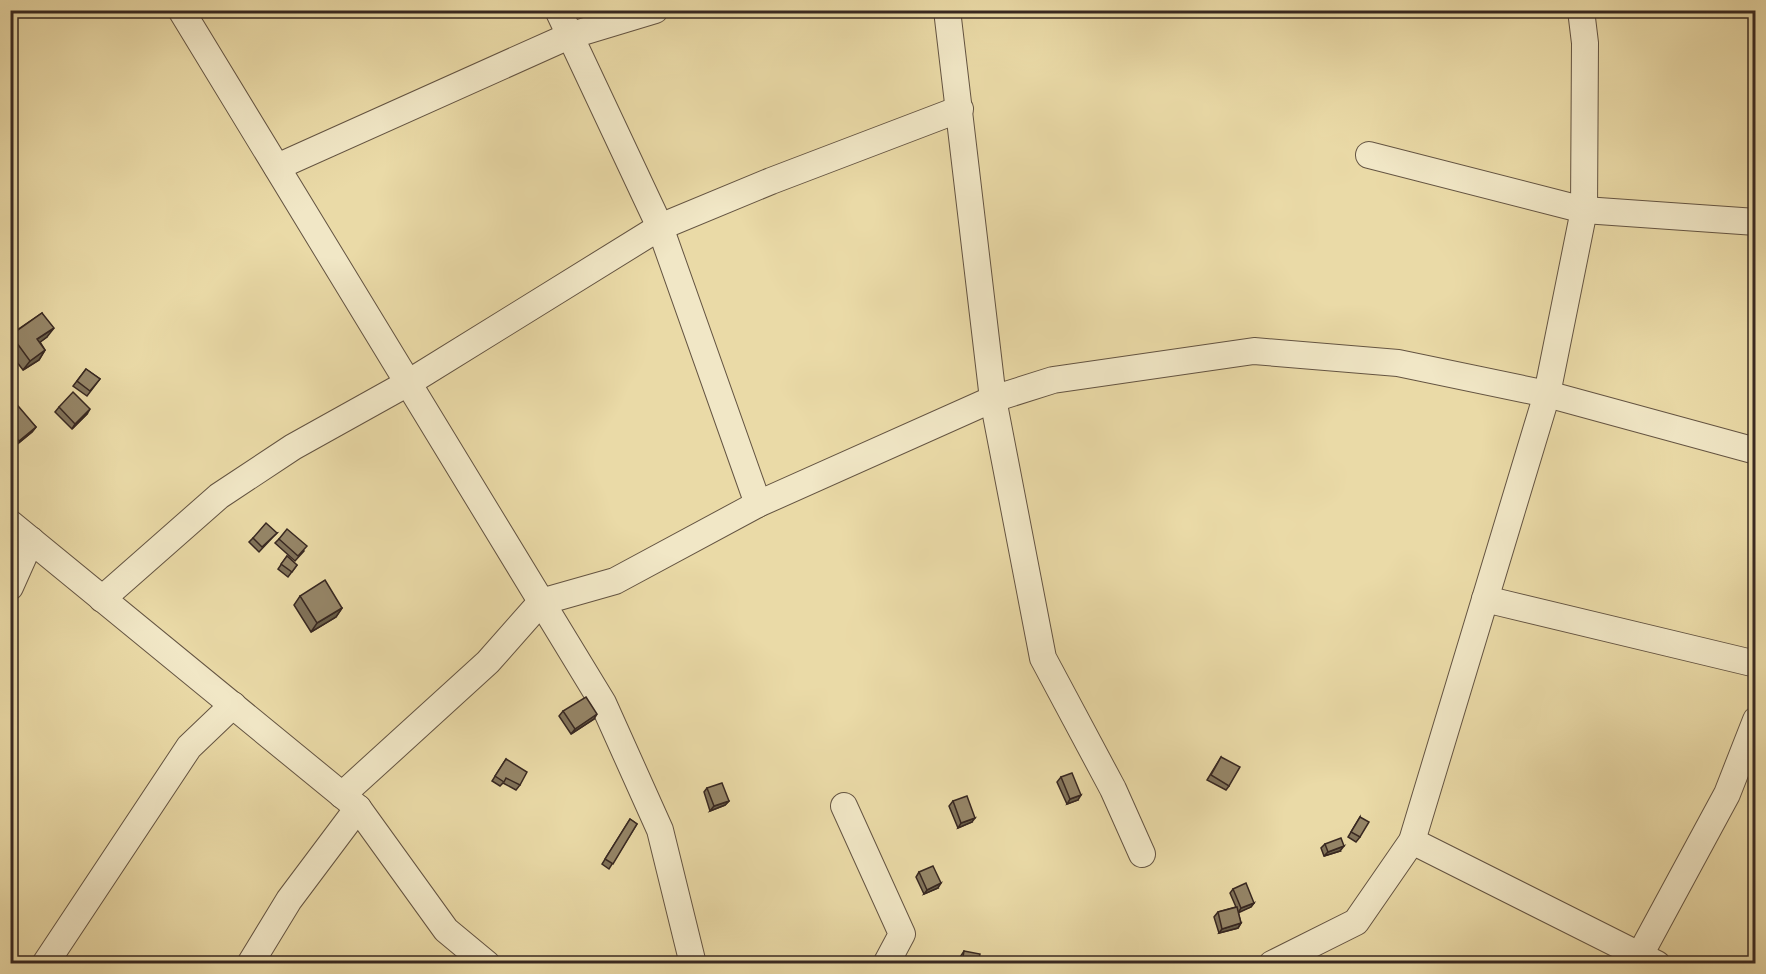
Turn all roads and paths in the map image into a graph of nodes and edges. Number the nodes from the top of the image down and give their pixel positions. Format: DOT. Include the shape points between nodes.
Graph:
graph roads {
  1 [pos="181,10"];
  2 [pos="558,10"];
  3 [pos="655,10"];
  4 [pos="947,10"];
  5 [pos="1581,10"];
  6 [pos="569,36"];
  7 [pos="960,109"];
  8 [pos="1369,155"];
  9 [pos="277,168"];
  10 [pos="1584,210"];
  11 [pos="1755,222"];
  12 [pos="660,227"];
  13 [pos="408,383"];
  14 [pos="1547,394"];
  15 [pos="993,399"];
  16 [pos="1755,451"];
  17 [pos="758,504"];
  18 [pos="10,524"];
  19 [pos="32,540"];
  20 [pos="10,587"];
  21 [pos="102,598"];
  22 [pos="1485,599"];
  23 [pos="541,602"];
  24 [pos="1755,664"];
  25 [pos="233,705"];
  26 [pos="1755,720"];
  27 [pos="350,801"];
  28 [pos="844,806"];
  29 [pos="1412,841"];
  30 [pos="1142,854"];
  31 [pos="1643,961"];
  32 [pos="45,963"];
  33 [pos="250,963"];
  34 [pos="487,963"];
  35 [pos="693,963"];
  36 [pos="886,963"];
  37 [pos="1272,963"];
  1 -- 9 [label="street"];
  2 -- 6 [label="street"];
  3 -- 6 [label="street"];
  4 -- 7 [label="street"];
  5 -- 10 [label="street" via="1586,43"];
  6 -- 9 [label="street"];
  6 -- 12 [label="street"];
  7 -- 12 [label="street"];
  7 -- 15 [label="street"];
  8 -- 10 [label="street"];
  9 -- 13 [label="street"];
  10 -- 11 [label="street"];
  10 -- 14 [label="street"];
  12 -- 13 [label="street"];
  12 -- 17 [label="street"];
  13 -- 21 [label="street" via="293,447 219,496"];
  13 -- 23 [label="street"];
  14 -- 15 [label="street" via="1398,363 1254,351 1053,380"];
  14 -- 16 [label="street"];
  14 -- 22 [label="street"];
  15 -- 17 [label="street"];
  15 -- 30 [label="street" via="1042,658 1113,789"];
  17 -- 23 [label="street" via="615,581"];
  18 -- 19 [label="street"];
  19 -- 20 [label="street"];
  19 -- 21 [label="street"];
  21 -- 25 [label="street"];
  22 -- 24 [label="street"];
  22 -- 29 [label="street"];
  23 -- 27 [label="street" via="488,662"];
  23 -- 35 [label="street" via="603,703 660,830"];
  25 -- 27 [label="street"];
  25 -- 32 [label="street" via="189,747"];
  26 -- 31 [label="street" via="1727,794"];
  27 -- 33 [label="street"];
  27 -- 34 [label="street" via="446,930"];
  28 -- 36 [label="street" via="902,934"];
  29 -- 31 [label="street"];
  29 -- 37 [label="street" via="1356,922"];
}
